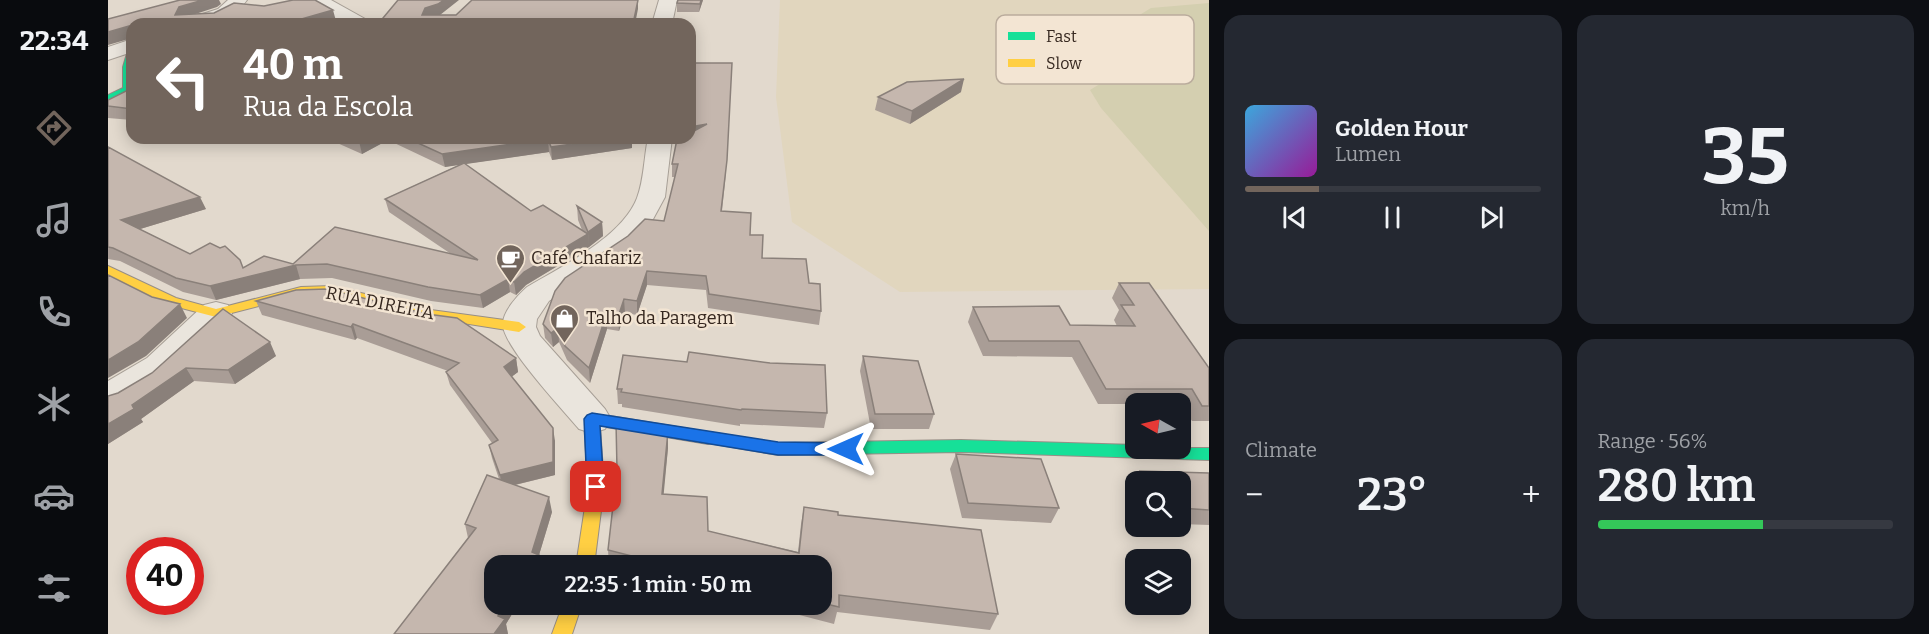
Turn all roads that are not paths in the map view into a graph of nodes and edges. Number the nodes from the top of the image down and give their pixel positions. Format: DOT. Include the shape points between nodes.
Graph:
graph roads {
  1 [pos="668,0"];
  2 [pos="309,1"];
  3 [pos="239,4"];
  4 [pos="210,18"];
  5 [pos="347,18"];
  6 [pos="664,18"];
  7 [pos="126,47"];
  8 [pos="108,54"];
  9 [pos="126,70"];
  10 [pos="119,92"];
  11 [pos="659,144"];
  12 [pos="108,270"];
  13 [pos="216,313"];
  14 [pos="519,327"];
  15 [pos="108,398"];
  16 [pos="592,419"];
  17 [pos="1209,454"];
  18 [pos="587,555"];
  19 [pos="569,615"];
  20 [pos="562,634"];
  1 -- 6 [label="street"];
  2 -- 5 [label="street"];
  3 -- 4 [label="street"];
  7 -- 8 [label="street"];
  9 -- 10 [label="street"];
  11 -- 14 [label="street" via="651,197 638,220 616,242 538,294 524,310"];
  12 -- 13 [label="street, RUA DIREITA" via="171,301"];
  13 -- 14 [label="street, RUA DIREITA" via="302,291 332,290 431,314"];
  13 -- 15 [label="street" via="159,367"];
  14 -- 16 [label="street" via="540,360"];
  16 -- 17 [label="street" via="778,449 961,446"];
  16 -- 18 [label="street" via="596,487"];
  19 -- 20 [label="street"];
}
